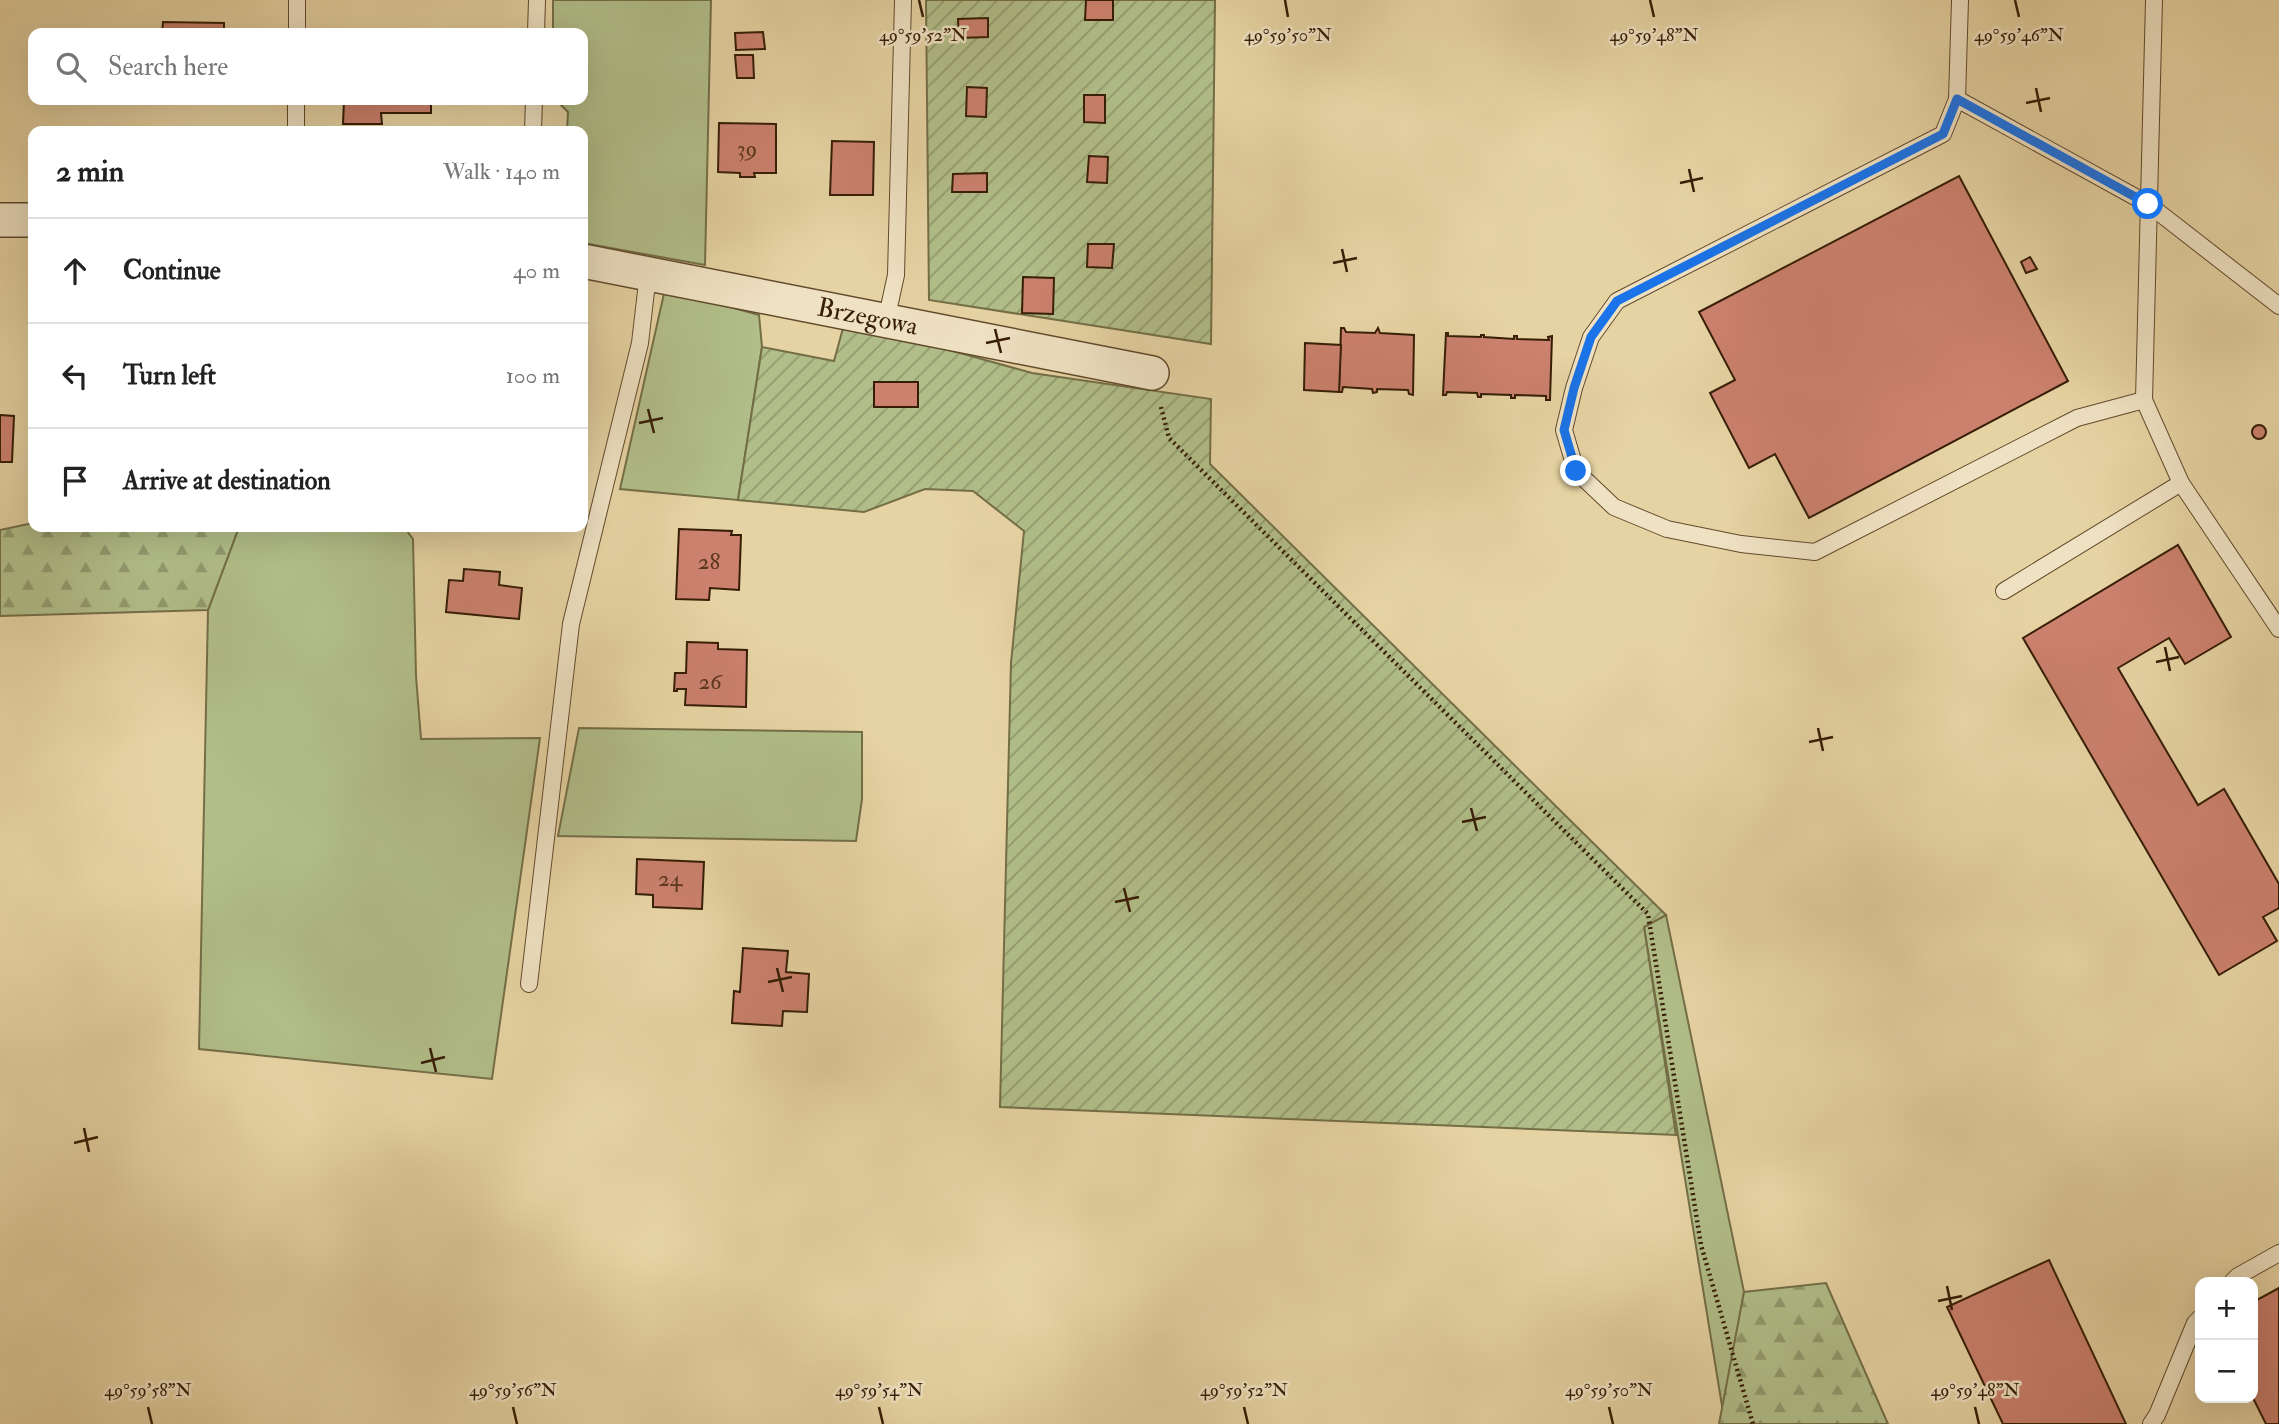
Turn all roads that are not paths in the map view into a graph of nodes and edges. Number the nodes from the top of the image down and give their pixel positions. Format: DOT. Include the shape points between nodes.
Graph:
graph roads {
  1 [pos="297,0"];
  2 [pos="537,0"];
  3 [pos="902,0"];
  4 [pos="1960,0"];
  5 [pos="2154,0"];
  6 [pos="297,28"];
  7 [pos="536,28"];
  8 [pos="1957,99"];
  9 [pos="296,105"];
  10 [pos="534,105"];
  11 [pos="296,126"];
  12 [pos="533,126"];
  13 [pos="2148,204"];
  14 [pos="0,220"];
  15 [pos="28,220"];
  16 [pos="588,262"];
  17 [pos="648,274"];
  18 [pos="2279,306"];
  19 [pos="886,321"];
  20 [pos="1152,373"];
  21 [pos="2144,400"];
  22 [pos="2182,483"];
  23 [pos="2004,591"];
  24 [pos="2279,629"];
  25 [pos="529,984"];
  26 [pos="2279,1253"];
  27 [pos="2237,1277"];
  28 [pos="2195,1323"];
  29 [pos="2151,1424"];
  1 -- 6 [label="lane"];
  2 -- 7 [label="lane"];
  3 -- 19 [label="lane" via="896,275"];
  4 -- 8 [label="lane"];
  5 -- 13 [label="lane"];
  8 -- 13 [label="lane"];
  8 -- 21 [label="lane" via="1943,134 1617,301 1591,337 1574,388 1564,430 1576,471 1614,507 1667,529 1815,552 2077,418"];
  9 -- 11 [label="lane"];
  10 -- 12 [label="lane"];
  13 -- 18 [label="lane"];
  13 -- 21 [label="lane"];
  14 -- 15 [label="street"];
  16 -- 17 [label="street, Brzegowa"];
  17 -- 19 [label="street, Brzegowa"];
  17 -- 25 [label="lane" via="640,343 571,624"];
  19 -- 20 [label="street, Brzegowa"];
  21 -- 22 [label="lane"];
  22 -- 23 [label="lane"];
  22 -- 24 [label="lane"];
  26 -- 27 [label="lane"];
  28 -- 29 [label="lane"];
}
